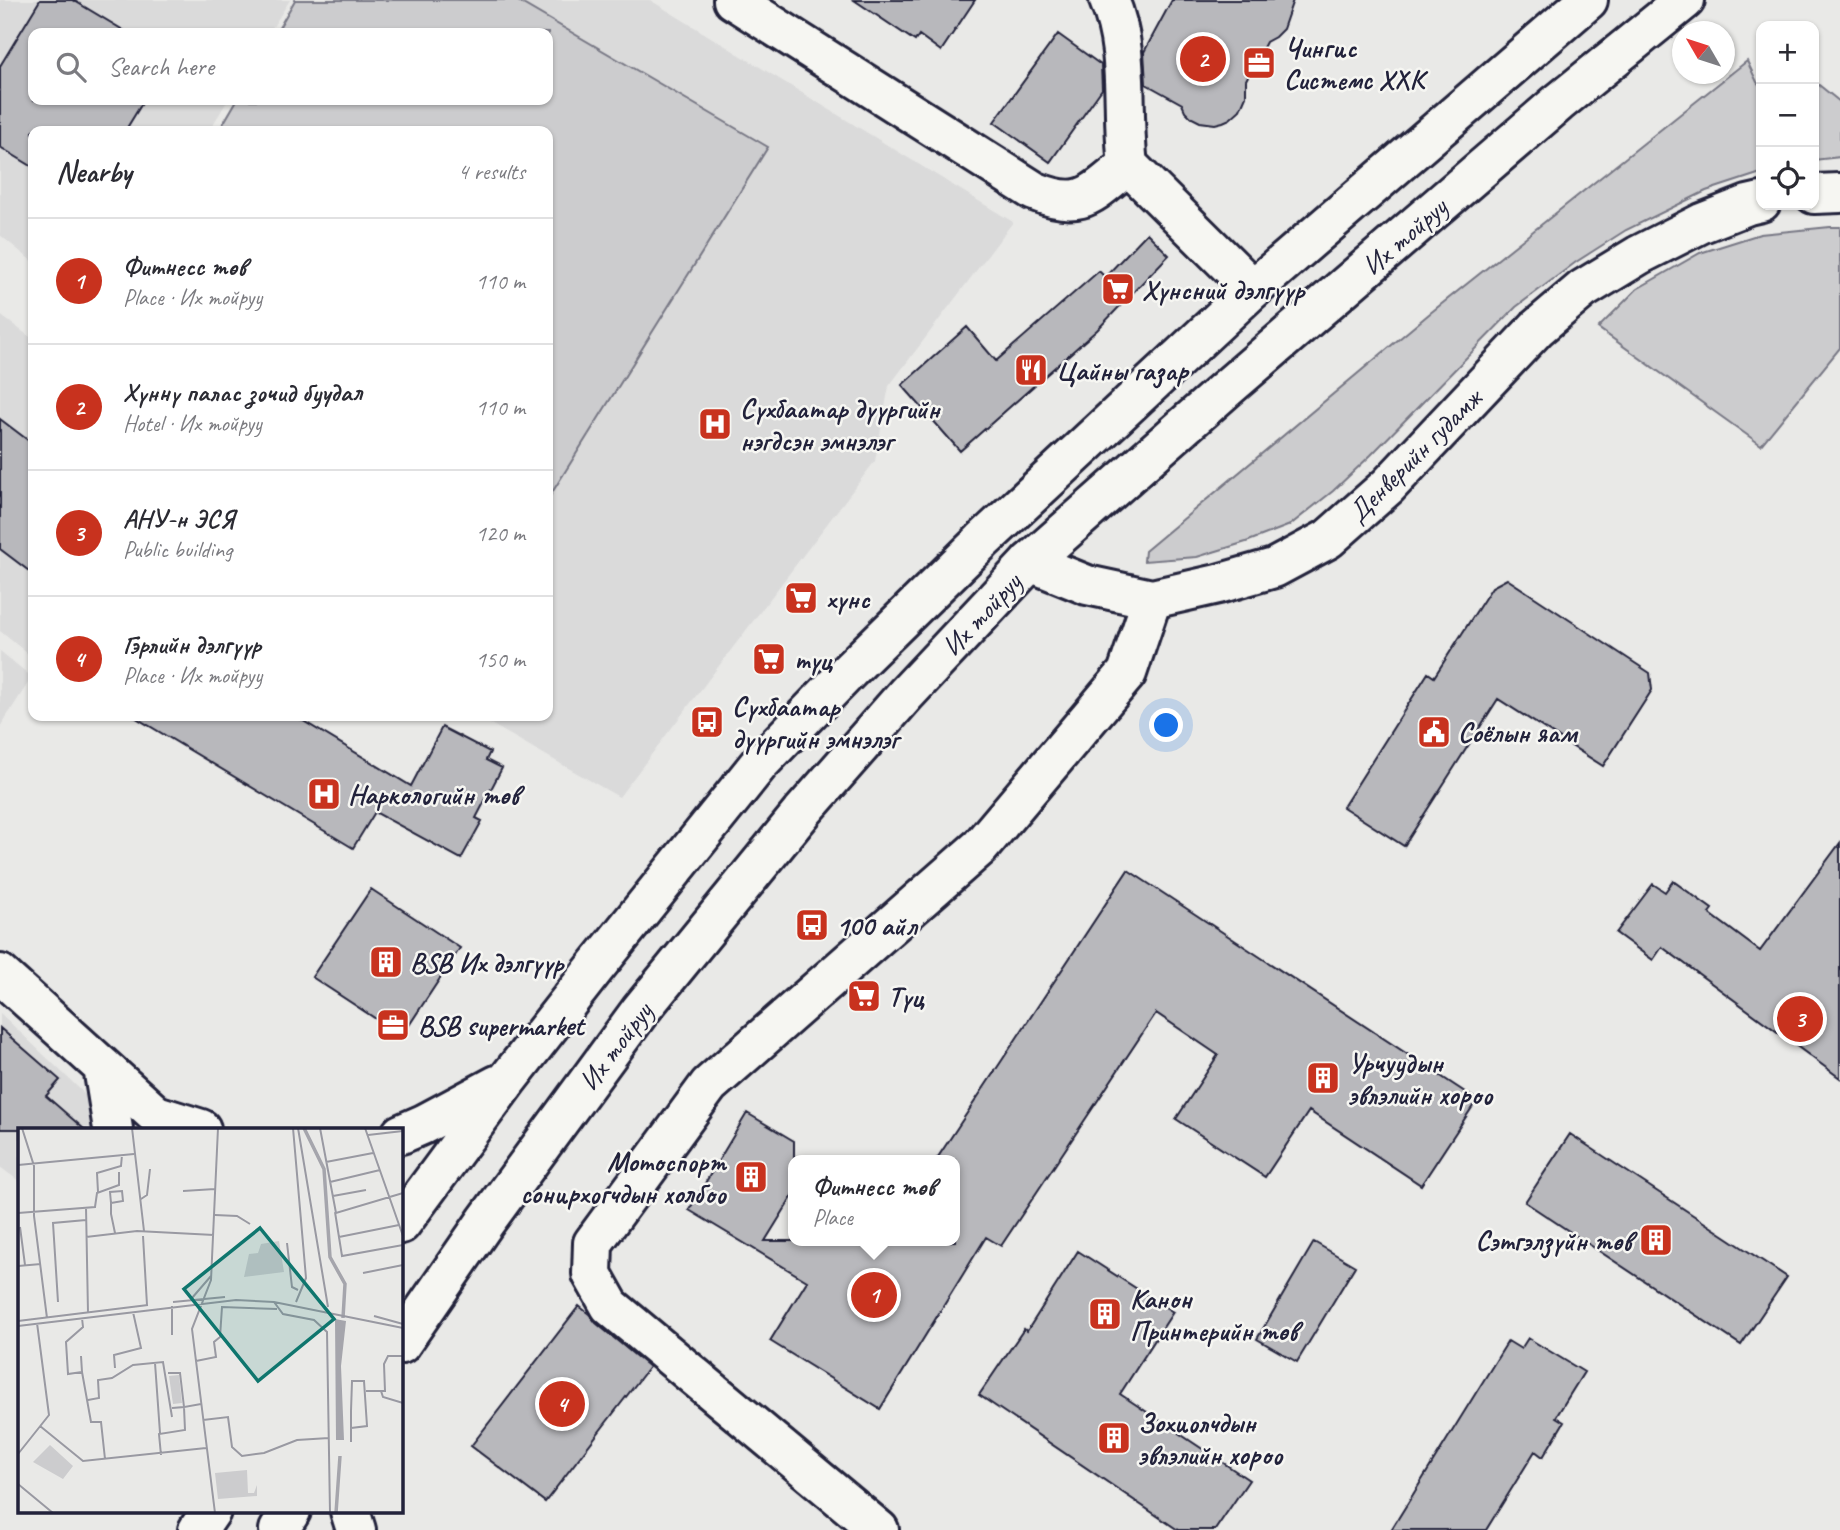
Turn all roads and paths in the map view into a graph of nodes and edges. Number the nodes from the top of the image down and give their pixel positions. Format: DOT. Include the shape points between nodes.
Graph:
graph roads {
  1 [pos="733,0"];
  2 [pos="1109,0"];
  3 [pos="1588,0"];
  4 [pos="1685,0"];
  5 [pos="1128,165"];
  6 [pos="1840,193"];
  7 [pos="1819,194"];
  8 [pos="1756,203"];
  9 [pos="1253,289"];
  10 [pos="1030,562"];
  11 [pos="1152,600"];
  12 [pos="0,974"];
  13 [pos="103,1067"];
  14 [pos="508,1079"];
  15 [pos="162,1122"];
  16 [pos="113,1128"];
  17 [pos="195,1128"];
  18 [pos="402,1134"];
  19 [pos="402,1223"];
  20 [pos="402,1343"];
  21 [pos="184,1512"];
  22 [pos="210,1512"];
  23 [pos="290,1512"];
  24 [pos="350,1512"];
  25 [pos="183,1530"];
  26 [pos="198,1530"];
  27 [pos="279,1530"];
  28 [pos="356,1530"];
  29 [pos="879,1530"];
  1 -- 5 [label="main road" via="1034,191 1071,201 1087,196"];
  2 -- 5 [label="main road" via="1119,37"];
  3 -- 9 [label="main road, Их тойруу"];
  4 -- 10 [label="main road, Их тойруу" via="1516,139"];
  5 -- 9 [label="main road"];
  6 -- 7 [label="main road"];
  8 -- 11 [label="main road, Денверийн гудамж" via="1702,223 1583,289 1537,328 1388,486 1328,539 1274,568"];
  9 -- 14 [label="main road, Их тойруу" via="982,541 759,764"];
  10 -- 11 [label="main road, Денверийн гудамж" via="1087,585"];
  10 -- 20 [label="main road, Их тойруу" via="803,811 640,1011"];
  11 -- 29 [label="main road" via="1127,673 980,847 709,1085 593,1242 592,1274 610,1306"];
  12 -- 13 [label="main road"];
  13 -- 15 [label="main road"];
  13 -- 16 [label="main road"];
  14 -- 18 [label="main road"];
  14 -- 19 [label="main road, Их тойруу"];
  15 -- 17 [label="main road"];
  21 -- 25 [label="main road"];
  22 -- 26 [label="main road"];
  23 -- 27 [label="main road"];
  24 -- 28 [label="main road"];
}
